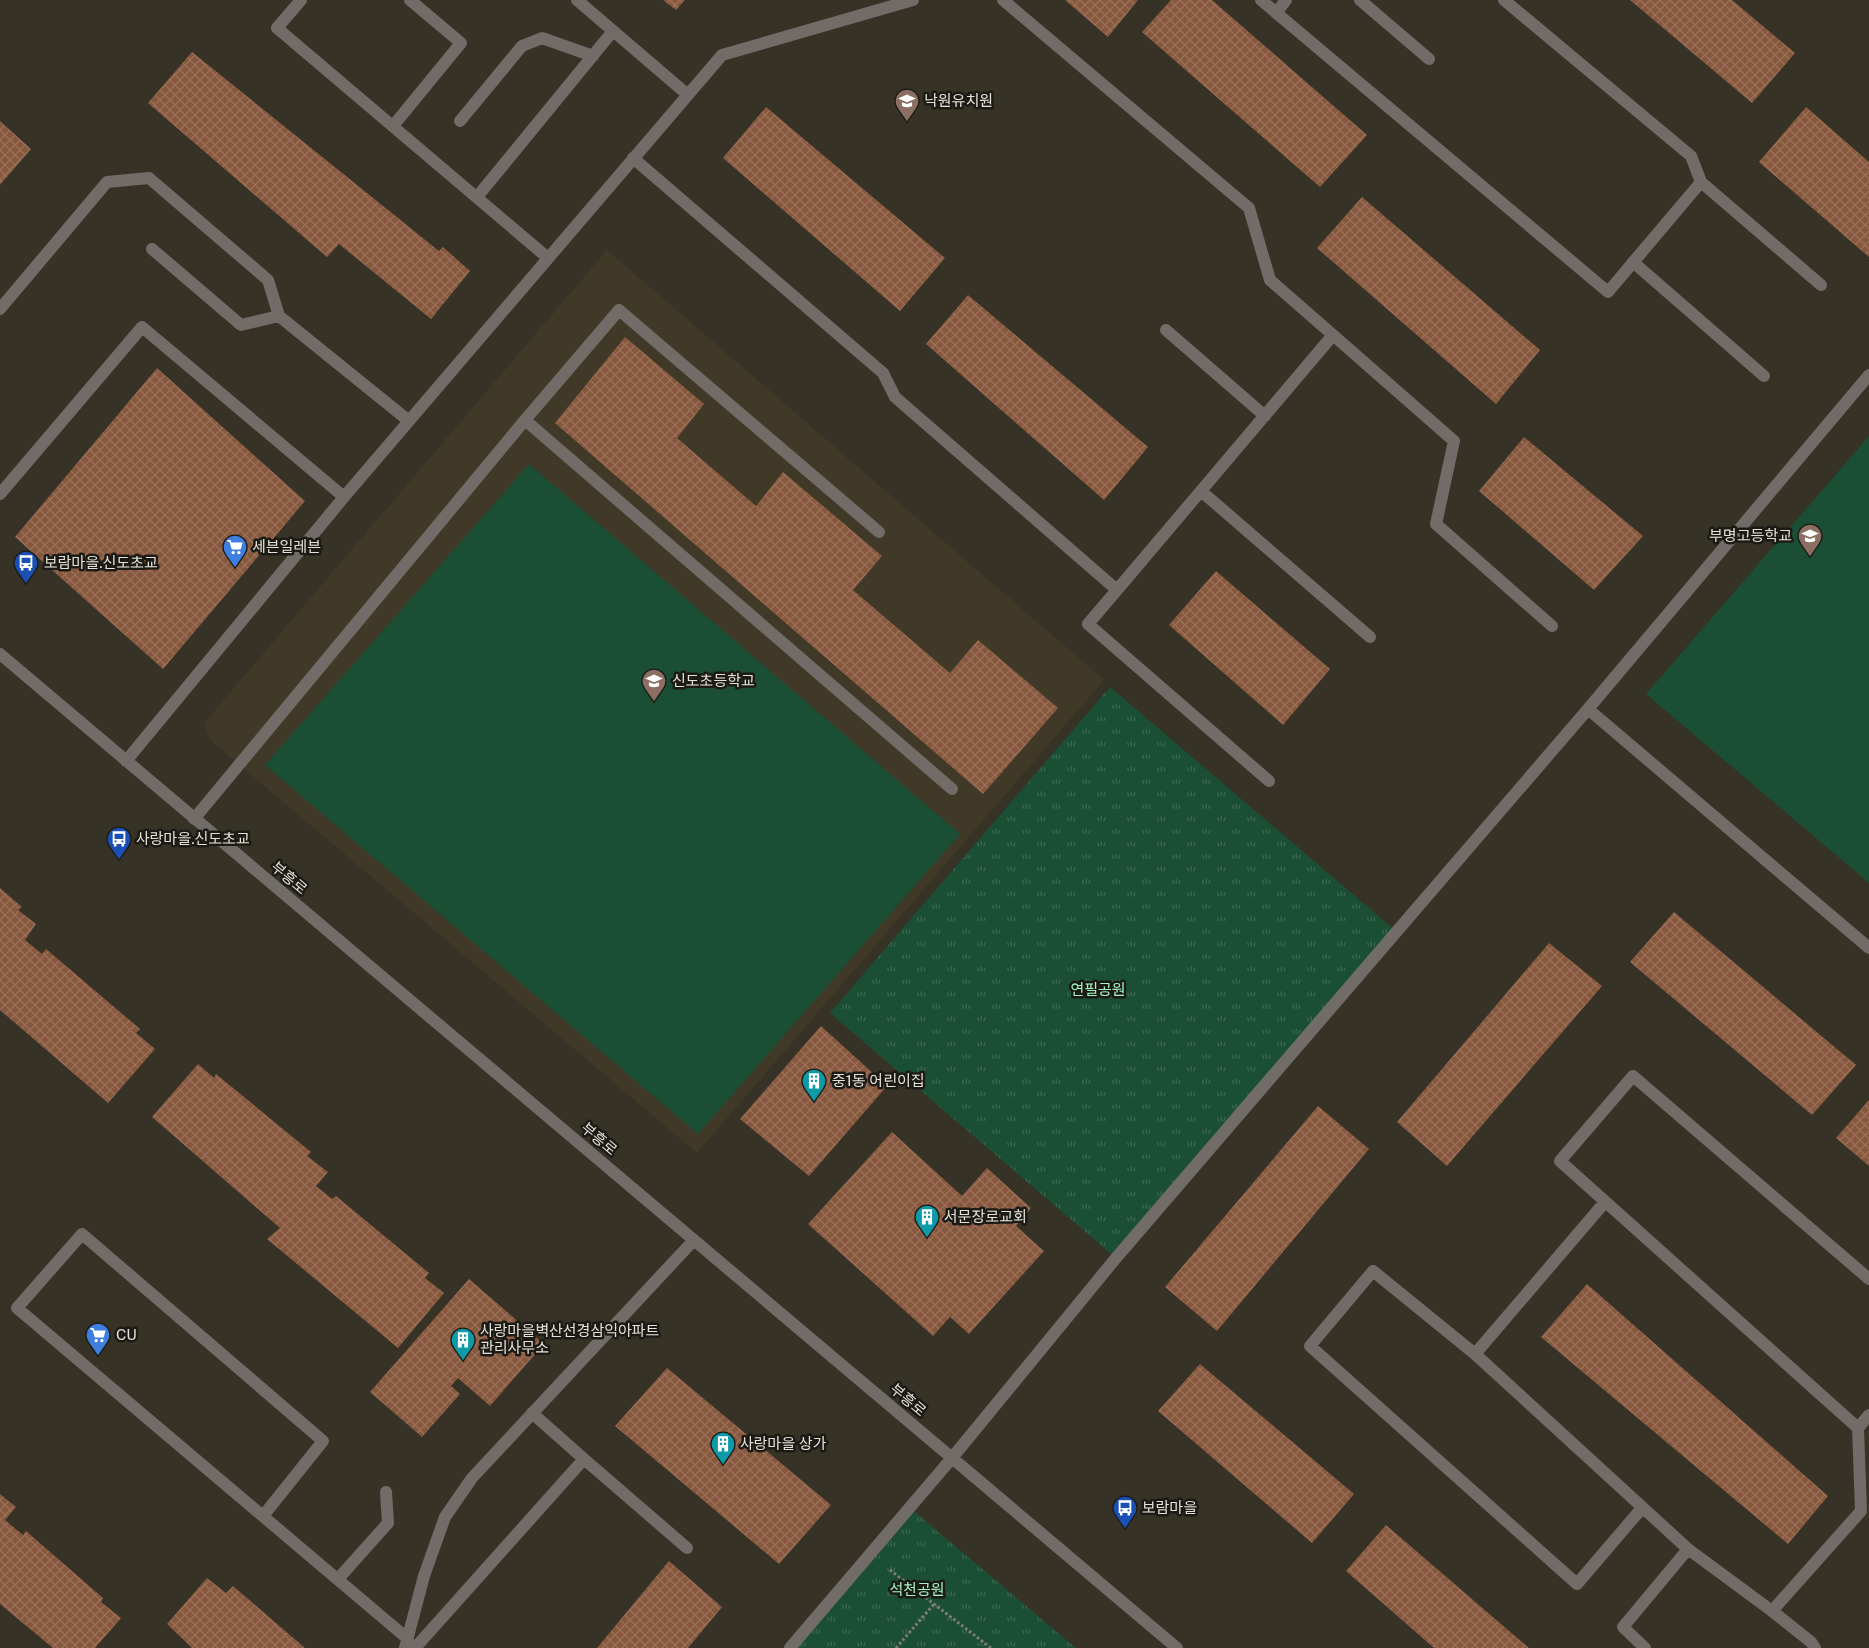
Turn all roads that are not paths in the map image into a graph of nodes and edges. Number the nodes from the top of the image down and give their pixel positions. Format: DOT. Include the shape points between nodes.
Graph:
graph roads {
  1 [pos="300,0"];
  2 [pos="410,0"];
  3 [pos="577,0"];
  4 [pos="912,0"];
  5 [pos="1003,0"];
  6 [pos="1261,0"];
  7 [pos="1286,0"];
  8 [pos="1360,0"];
  9 [pos="1504,0"];
  10 [pos="889,3"];
  11 [pos="1276,13"];
  12 [pos="613,31"];
  13 [pos="593,56"];
  14 [pos="1429,59"];
  15 [pos="688,95"];
  16 [pos="460,121"];
  17 [pos="393,126"];
  18 [pos="633,158"];
  19 [pos="1701,182"];
  20 [pos="477,197"];
  21 [pos="152,249"];
  22 [pos="548,258"];
  23 [pos="1633,262"];
  24 [pos="1821,285"];
  25 [pos="0,309"];
  26 [pos="279,316"];
  27 [pos="1166,330"];
  28 [pos="1333,335"];
  29 [pos="1869,375"];
  30 [pos="1764,376"];
  31 [pos="1265,416"];
  32 [pos="525,420"];
  33 [pos="408,421"];
  34 [pos="1201,491"];
  35 [pos="0,494"];
  36 [pos="344,497"];
  37 [pos="879,532"];
  38 [pos="1117,590"];
  39 [pos="1552,626"];
  40 [pos="1370,637"];
  41 [pos="0,654"];
  42 [pos="1588,709"];
  43 [pos="126,761"];
  44 [pos="1269,781"];
  45 [pos="952,789"];
  46 [pos="194,818"];
  47 [pos="1869,948"];
  48 [pos="1605,1202"];
  49 [pos="694,1240"];
  50 [pos="1869,1278"];
  51 [pos="1475,1354"];
  52 [pos="532,1413"];
  53 [pos="1869,1415"];
  54 [pos="1858,1428"];
  55 [pos="952,1458"];
  56 [pos="584,1459"];
  57 [pos="386,1492"];
  58 [pos="1642,1508"];
  59 [pos="262,1516"];
  60 [pos="687,1548"];
  61 [pos="1688,1549"];
  62 [pos="338,1579"];
  63 [pos="1772,1611"];
  64 [pos="409,1645"];
  65 [pos="790,1648"];
  66 [pos="1177,1648"];
  67 [pos="1645,1648"];
  68 [pos="1814,1648"];
  1 -- 17 [label="street" via="277,28"];
  2 -- 17 [label="street" via="461,43"];
  3 -- 12 [label="street"];
  4 -- 10 [label="street"];
  5 -- 28 [label="street" via="1249,208 1270,280"];
  6 -- 11 [label="street"];
  7 -- 11 [label="street"];
  8 -- 14 [label="street"];
  9 -- 19 [label="street" via="1691,156"];
  10 -- 15 [label="street" via="722,55"];
  11 -- 23 [label="street" via="1608,292"];
  12 -- 13 [label="street"];
  12 -- 15 [label="street"];
  13 -- 16 [label="street" via="542,38 522,46"];
  13 -- 20 [label="street"];
  15 -- 18 [label="street"];
  17 -- 20 [label="street"];
  18 -- 22 [label="street"];
  18 -- 38 [label="street" via="883,372 895,397"];
  19 -- 23 [label="street"];
  19 -- 24 [label="street"];
  20 -- 22 [label="street"];
  21 -- 26 [label="street" via="241,325"];
  22 -- 33 [label="street"];
  23 -- 30 [label="street"];
  25 -- 26 [label="street" via="107,182 148,178 268,280"];
  26 -- 33 [label="street"];
  27 -- 31 [label="street"];
  28 -- 31 [label="street"];
  28 -- 39 [label="street" via="1454,441 1436,524"];
  29 -- 42 [label="street"];
  31 -- 34 [label="street"];
  32 -- 37 [label="street" via="618,310"];
  32 -- 45 [label="street"];
  32 -- 46 [label="street"];
  33 -- 36 [label="street"];
  34 -- 38 [label="street"];
  34 -- 40 [label="street"];
  35 -- 36 [label="street" via="142,327"];
  36 -- 43 [label="street"];
  38 -- 44 [label="street" via="1088,624"];
  41 -- 43 [label="street, 부흥로"];
  42 -- 47 [label="street"];
  42 -- 55 [label="street" via="1116,1258"];
  43 -- 46 [label="street, 부흥로"];
  46 -- 49 [label="street, 부흥로"];
  48 -- 50 [label="street" via="1560,1161 1633,1076"];
  48 -- 51 [label="street"];
  48 -- 54 [label="street"];
  49 -- 52 [label="street"];
  49 -- 55 [label="street, 부흥로"];
  51 -- 58 [label="street"];
  51 -- 58 [label="street" via="1373,1271 1310,1346 1577,1584"];
  52 -- 56 [label="street"];
  52 -- 64 [label="street" via="472,1478 445,1517 424,1576"];
  53 -- 54 [label="street"];
  54 -- 63 [label="street" via="1861,1511"];
  55 -- 65 [label="street"];
  55 -- 66 [label="street, 부흥로"];
  56 -- 60 [label="street"];
  56 -- 64 [label="street"];
  57 -- 62 [label="street" via="388,1523"];
  58 -- 61 [label="street"];
  59 -- 59 [label="street" via="18,1308 82,1234 323,1441"];
  59 -- 62 [label="street"];
  61 -- 63 [label="street"];
  61 -- 67 [label="street" via="1623,1627"];
  62 -- 64 [label="street"];
  63 -- 68 [label="street" via="1811,1642"];
}
